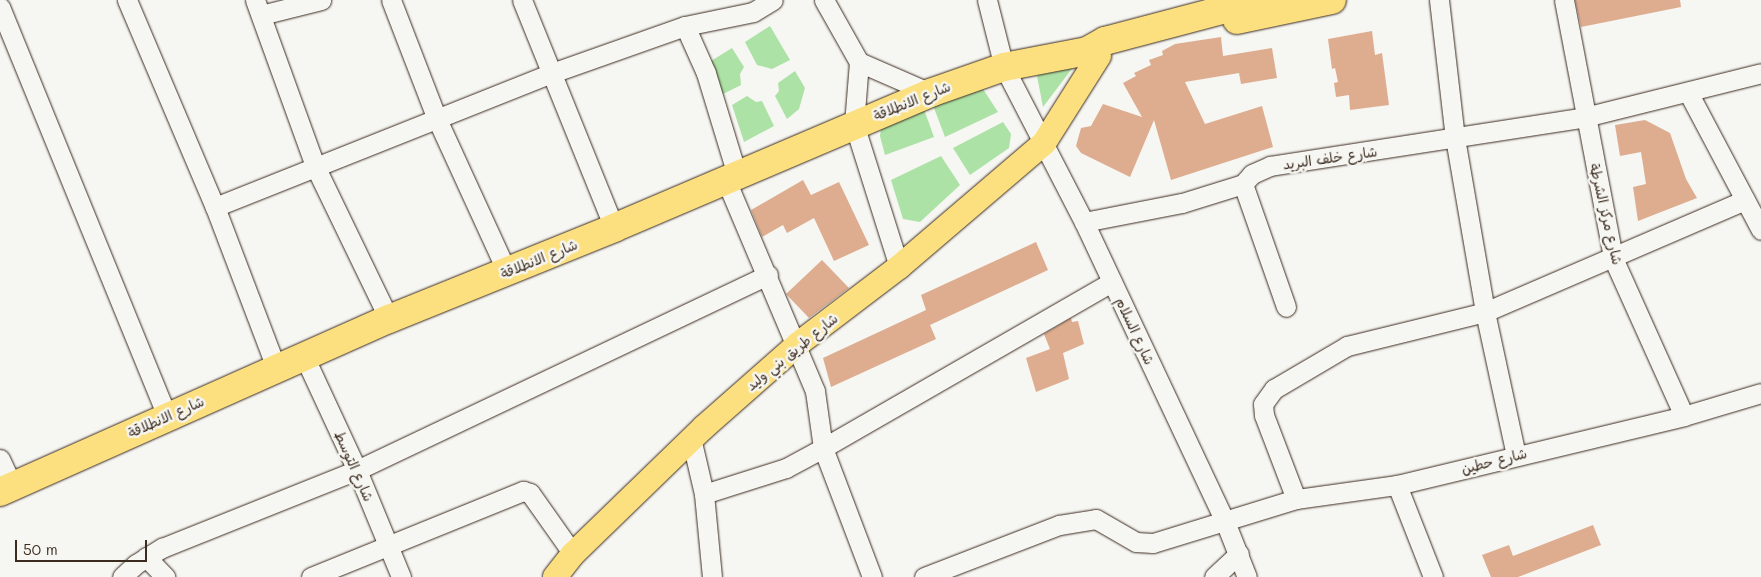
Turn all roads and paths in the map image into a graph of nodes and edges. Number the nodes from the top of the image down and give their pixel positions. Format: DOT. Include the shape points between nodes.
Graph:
graph roads {
  1 [pos="128,0"];
  2 [pos="322,0"];
  3 [pos="391,0"];
  4 [pos="522,0"];
  5 [pos="773,0"];
  6 [pos="824,0"];
  7 [pos="987,0"];
  8 [pos="1260,0"];
  9 [pos="1332,0"];
  10 [pos="1440,0"];
  11 [pos="1564,0"];
  12 [pos="0,7"];
  13 [pos="258,7"];
  14 [pos="685,26"];
  15 [pos="1093,53"];
  16 [pos="859,62"];
  17 [pos="1004,67"];
  18 [pos="552,73"];
  19 [pos="1761,74"];
  20 [pos="1688,92"];
  21 [pos="930,93"];
  22 [pos="1585,117"];
  23 [pos="437,118"];
  24 [pos="854,124"];
  25 [pos="1455,138"];
  26 [pos="1044,143"];
  27 [pos="316,166"];
  28 [pos="731,177"];
  29 [pos="1243,184"];
  30 [pos="1745,200"];
  31 [pos="215,207"];
  32 [pos="1084,222"];
  33 [pos="614,228"];
  34 [pos="1761,230"];
  35 [pos="1614,258"];
  36 [pos="899,267"];
  37 [pos="507,272"];
  38 [pos="768,275"];
  39 [pos="1112,282"];
  40 [pos="1286,307"];
  41 [pos="1485,312"];
  42 [pos="389,319"];
  43 [pos="798,344"];
  44 [pos="304,356"];
  45 [pos="276,368"];
  46 [pos="1761,393"];
  47 [pos="168,416"];
  48 [pos="1684,416"];
  49 [pos="691,438"];
  50 [pos="823,448"];
  51 [pos="1516,455"];
  52 [pos="0,459"];
  53 [pos="357,470"];
  54 [pos="1397,485"];
  55 [pos="7,489"];
  56 [pos="704,494"];
  57 [pos="1296,500"];
  58 [pos="1224,519"];
  59 [pos="388,545"];
  60 [pos="573,554"];
  61 [pos="1239,554"];
  62 [pos="146,557"];
  63 [pos="122,577"];
  64 [pos="165,577"];
  65 [pos="311,577"];
  66 [pos="401,577"];
  67 [pos="555,577"];
  68 [pos="712,577"];
  69 [pos="872,577"];
  70 [pos="924,577"];
  71 [pos="1214,577"];
  72 [pos="1247,577"];
  73 [pos="1433,577"];
  1 -- 31 [label="street"];
  2 -- 13 [label="street"];
  3 -- 23 [label="street"];
  4 -- 18 [label="street"];
  5 -- 14 [label="street" via="754,12"];
  6 -- 16 [label="street"];
  7 -- 17 [label="street, شارع السلام"];
  8 -- 15 [label="highway" via="1105,41"];
  9 -- 15 [label="highway" via="1224,23 1117,54"];
  10 -- 25 [label="street"];
  11 -- 22 [label="street, شارع مركز الشرطة"];
  12 -- 47 [label="street"];
  13 -- 27 [label="street"];
  14 -- 18 [label="street"];
  14 -- 28 [label="street" via="706,72"];
  15 -- 17 [label="highway, شارع الانطلاقة"];
  15 -- 26 [label="main road, شارع طريق بني وليد"];
  16 -- 21 [label="street"];
  16 -- 24 [label="street"];
  17 -- 21 [label="highway, شارع الانطلاقة"];
  17 -- 26 [label="street, شارع السلام"];
  18 -- 23 [label="street"];
  18 -- 33 [label="street"];
  19 -- 20 [label="street, شارع خلف البريد"];
  20 -- 22 [label="street, شارع خلف البريد"];
  20 -- 30 [label="street"];
  21 -- 24 [label="highway, شارع الانطلاقة"];
  22 -- 25 [label="street, شارع خلف البريد"];
  22 -- 35 [label="street, شارع مركز الشرطة"];
  23 -- 27 [label="street"];
  23 -- 37 [label="street"];
  24 -- 28 [label="highway, شارع الانطلاقة"];
  24 -- 36 [label="street"];
  25 -- 29 [label="street, شارع خلف البريد" via="1270,166 1252,174"];
  25 -- 41 [label="street"];
  26 -- 32 [label="street, شارع السلام"];
  26 -- 36 [label="main road, شارع طريق بني وليد"];
  27 -- 31 [label="street"];
  27 -- 42 [label="street"];
  28 -- 33 [label="highway, شارع الانطلاقة"];
  28 -- 38 [label="street"];
  29 -- 32 [label="street, شارع خلف البريد" via="1182,203"];
  29 -- 40 [label="street"];
  30 -- 34 [label="street"];
  30 -- 35 [label="street"];
  31 -- 45 [label="street"];
  32 -- 39 [label="street, شارع السلام"];
  33 -- 37 [label="highway, شارع الانطلاقة"];
  35 -- 41 [label="street"];
  35 -- 48 [label="street, شارع مركز الشرطة"];
  36 -- 43 [label="main road, شارع طريق بني وليد"];
  37 -- 42 [label="highway, شارع الانطلاقة"];
  38 -- 43 [label="street"];
  38 -- 53 [label="street"];
  39 -- 50 [label="street"];
  39 -- 58 [label="street, شارع السلام"];
  41 -- 51 [label="street"];
  41 -- 57 [label="street" via="1347,346 1274,389 1263,404 1264,415"];
  42 -- 44 [label="highway, شارع الانطلاقة"];
  43 -- 49 [label="main road, شارع طريق بني وليد"];
  43 -- 50 [label="street" via="815,391"];
  44 -- 45 [label="highway, شارع الانطلاقة"];
  44 -- 53 [label="street, شارع التوسط"];
  45 -- 47 [label="highway, شارع الانطلاقة"];
  46 -- 48 [label="street, شارع حطين"];
  47 -- 55 [label="highway, شارع الانطلاقة"];
  48 -- 51 [label="street, شارع حطين"];
  49 -- 56 [label="street"];
  49 -- 60 [label="main road, شارع طريق بني وليد"];
  50 -- 56 [label="street" via="786,468"];
  50 -- 69 [label="street"];
  51 -- 54 [label="street, شارع حطين"];
  52 -- 55 [label="street"];
  53 -- 59 [label="street, شارع التوسط"];
  53 -- 62 [label="street"];
  54 -- 57 [label="street, شارع حطين"];
  54 -- 73 [label="street"];
  56 -- 68 [label="street"];
  57 -- 58 [label="street, شارع حطين"];
  58 -- 61 [label="street, شارع السلام"];
  58 -- 70 [label="street, شارع حطين" via="1153,543 1136,542 1096,519 1059,524"];
  59 -- 60 [label="street" via="523,491 530,493"];
  59 -- 65 [label="street"];
  59 -- 66 [label="street, شارع التوسط"];
  60 -- 67 [label="main road, شارع طريق بني وليد"];
  61 -- 71 [label="street"];
  61 -- 72 [label="street, شارع السلام"];
  62 -- 63 [label="street"];
  62 -- 64 [label="street"];
}
